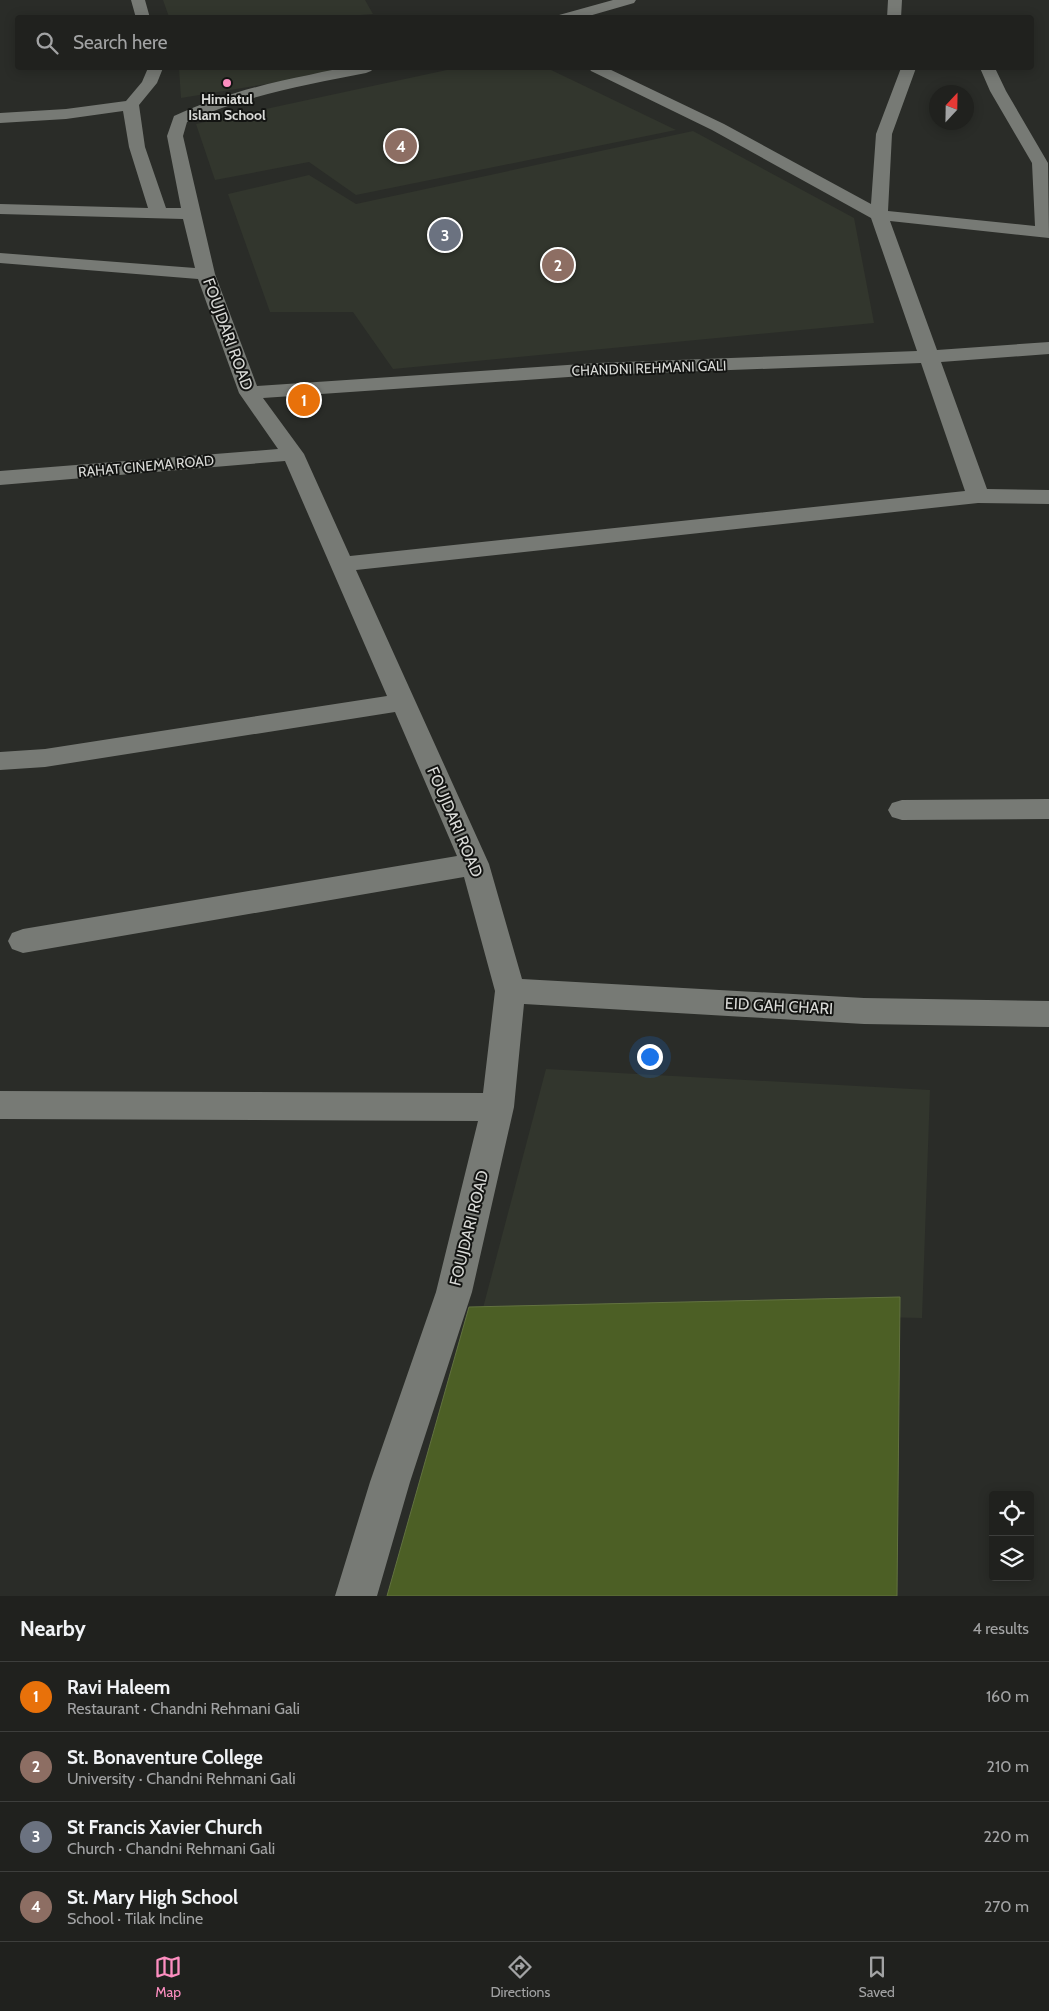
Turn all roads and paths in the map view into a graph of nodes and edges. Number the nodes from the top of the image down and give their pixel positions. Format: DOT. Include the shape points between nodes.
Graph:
graph roads {
  1 [pos="138,0"];
  2 [pos="629,0"];
  3 [pos="895,0"];
  4 [pos="599,3"];
  5 [pos="141,15"];
  6 [pos="571,15"];
  7 [pos="894,15"];
  8 [pos="154,70"];
  9 [pos="357,70"];
  10 [pos="600,70"];
  11 [pos="908,70"];
  12 [pos="989,70"];
  13 [pos="131,105"];
  14 [pos="0,118"];
  15 [pos="0,209"];
  16 [pos="159,214"];
  17 [pos="191,214"];
  18 [pos="879,215"];
  19 [pos="1046,233"];
  20 [pos="0,258"];
  21 [pos="206,274"];
  22 [pos="1049,348"];
  23 [pos="928,357"];
  24 [pos="249,393"];
  25 [pos="292,454"];
  26 [pos="0,478"];
  27 [pos="978,496"];
  28 [pos="1049,496"];
  29 [pos="343,564"];
  30 [pos="403,702"];
  31 [pos="0,761"];
  32 [pos="902,810"];
  33 [pos="1049,810"];
  34 [pos="475,864"];
  35 [pos="23,941"];
  36 [pos="510,992"];
  37 [pos="1049,1014"];
  38 [pos="0,1105"];
  39 [pos="498,1107"];
  40 [pos="356,1596"];
  1 -- 5 [label="street"];
  2 -- 4 [label="street"];
  3 -- 7 [label="street"];
  4 -- 6 [label="street"];
  8 -- 13 [label="street" via="149,83"];
  9 -- 17 [label="street, FOUJDARI ROAD" via="234,96 180,119 175,136"];
  10 -- 18 [label="street" via="718,127"];
  11 -- 18 [label="street" via="884,134"];
  12 -- 19 [label="street" via="1040,163"];
  13 -- 14 [label="street" via="66,114"];
  13 -- 16 [label="street" via="142,170"];
  15 -- 16 [label="street"];
  16 -- 17 [label="street"];
  17 -- 21 [label="street, FOUJDARI ROAD"];
  18 -- 19 [label="street"];
  18 -- 23 [label="street"];
  20 -- 21 [label="street"];
  21 -- 24 [label="street, FOUJDARI ROAD"];
  22 -- 23 [label="street, CHANDNI REHMANI GALI"];
  23 -- 24 [label="street, CHANDNI REHMANI GALI" via="597,369"];
  23 -- 27 [label="street"];
  24 -- 25 [label="street, FOUJDARI ROAD"];
  25 -- 26 [label="street, RAHAT CINEMA ROAD"];
  25 -- 29 [label="street, FOUJDARI ROAD"];
  27 -- 28 [label="street"];
  27 -- 29 [label="street"];
  29 -- 30 [label="street, FOUJDARI ROAD"];
  30 -- 31 [label="street" via="45,758"];
  30 -- 34 [label="street, FOUJDARI ROAD"];
  32 -- 33 [label="street"];
  34 -- 35 [label="street"];
  34 -- 36 [label="street, FOUJDARI ROAD"];
  36 -- 37 [label="street, EID GAH CHARI" via="864,1011"];
  36 -- 39 [label="street, FOUJDARI ROAD"];
  38 -- 39 [label="street"];
  39 -- 40 [label="street, FOUJDARI ROAD" via="454,1292 390,1482"];
}
